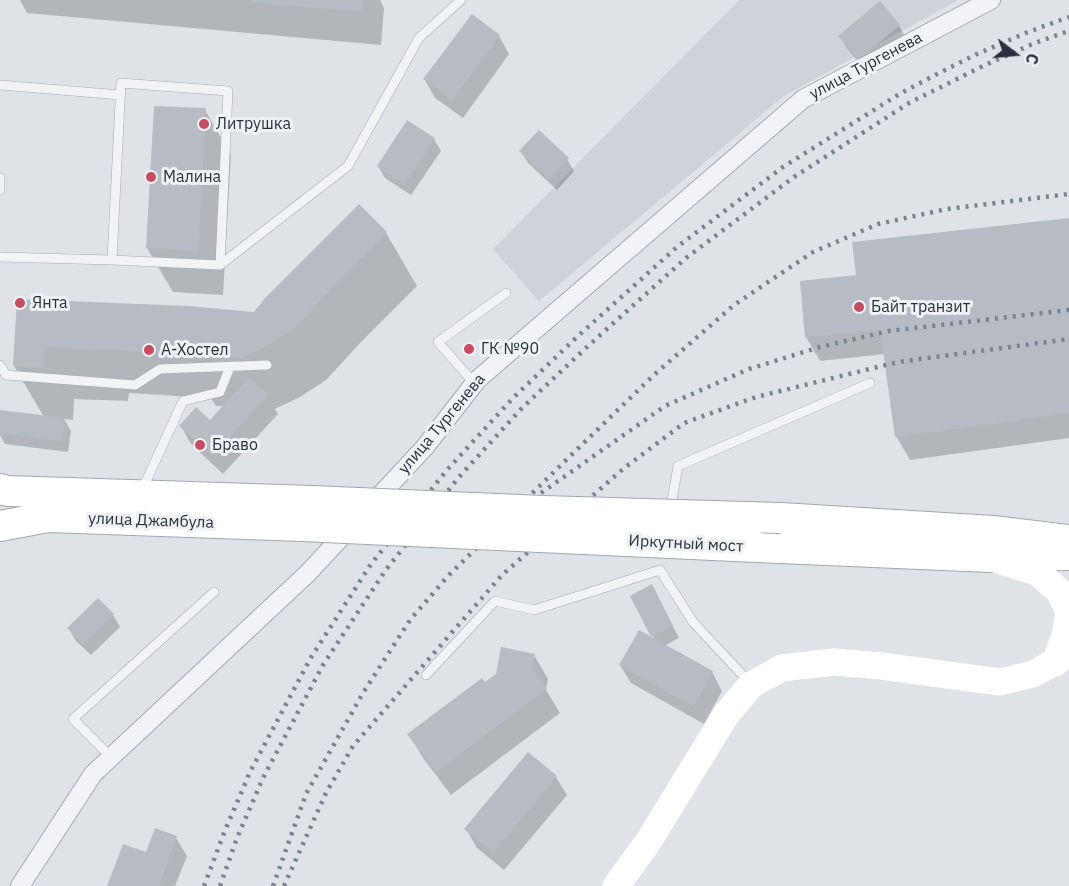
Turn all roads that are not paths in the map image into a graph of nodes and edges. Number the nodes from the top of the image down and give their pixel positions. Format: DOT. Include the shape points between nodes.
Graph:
graph roads {
  1 [pos="461,0"];
  2 [pos="991,0"];
  3 [pos="0,85"];
  4 [pos="121,95"];
  5 [pos="0,178"];
  6 [pos="0,190"];
  7 [pos="0,257"];
  8 [pos="112,260"];
  9 [pos="220,265"];
  10 [pos="506,293"];
  11 [pos="0,365"];
  12 [pos="267,365"];
  13 [pos="230,366"];
  14 [pos="474,383"];
  15 [pos="870,383"];
  16 [pos="0,489"];
  17 [pos="140,495"];
  18 [pos="307,513"];
  19 [pos="668,524"];
  20 [pos="0,526"];
  21 [pos="666,536"];
  22 [pos="1069,540"];
  23 [pos="664,547"];
  24 [pos="1069,555"];
  25 [pos="990,557"];
  26 [pos="662,559"];
  27 [pos="660,570"];
  28 [pos="214,592"];
  29 [pos="1062,659"];
  30 [pos="426,675"];
  31 [pos="751,685"];
  32 [pos="111,757"];
  33 [pos="20,886"];
  34 [pos="615,886"];
  1 -- 9 [label="lane" via="419,38 348,166"];
  2 -- 14 [label="street, улица Тургенева" via="803,99"];
  3 -- 4 [label="lane"];
  4 -- 8 [label="lane"];
  4 -- 9 [label="lane" via="121,83 228,91"];
  5 -- 6 [label="lane"];
  7 -- 8 [label="lane"];
  8 -- 9 [label="lane"];
  10 -- 14 [label="lane" via="438,342"];
  11 -- 13 [label="lane" via="6,375 135,385 160,369"];
  12 -- 13 [label="lane"];
  13 -- 17 [label="lane" via="220,392 183,401"];
  14 -- 32 [label="street, улица Тургенева" via="425,447 309,573"];
  15 -- 19 [label="lane" via="678,466"];
  16 -- 17 [label="main road"];
  17 -- 18 [label="main road"];
  18 -- 20 [label="main road, улица Джамбула" via="48,517"];
  18 -- 22 [label="main road, Иркутный мост, bridge" via="543,511 781,518 993,531"];
  18 -- 25 [label="main road, Иркутный мост, bridge" via="756,547"];
  21 -- 23 [label="lane"];
  24 -- 25 [label="main road, Иркутный мост"];
  25 -- 29 [label="main road" via="1037,572 1059,591 1069,612"];
  26 -- 27 [label="lane"];
  27 -- 30 [label="lane" via="534,610 495,601"];
  27 -- 31 [label="lane" via="693,622"];
  28 -- 32 [label="lane" via="73,719"];
  29 -- 31 [label="main road" via="1033,674 1000,682 834,662 782,668"];
  31 -- 34 [label="main road" via="726,715 648,842"];
  32 -- 33 [label="street, улица Тургенева" via="93,774"];
}
